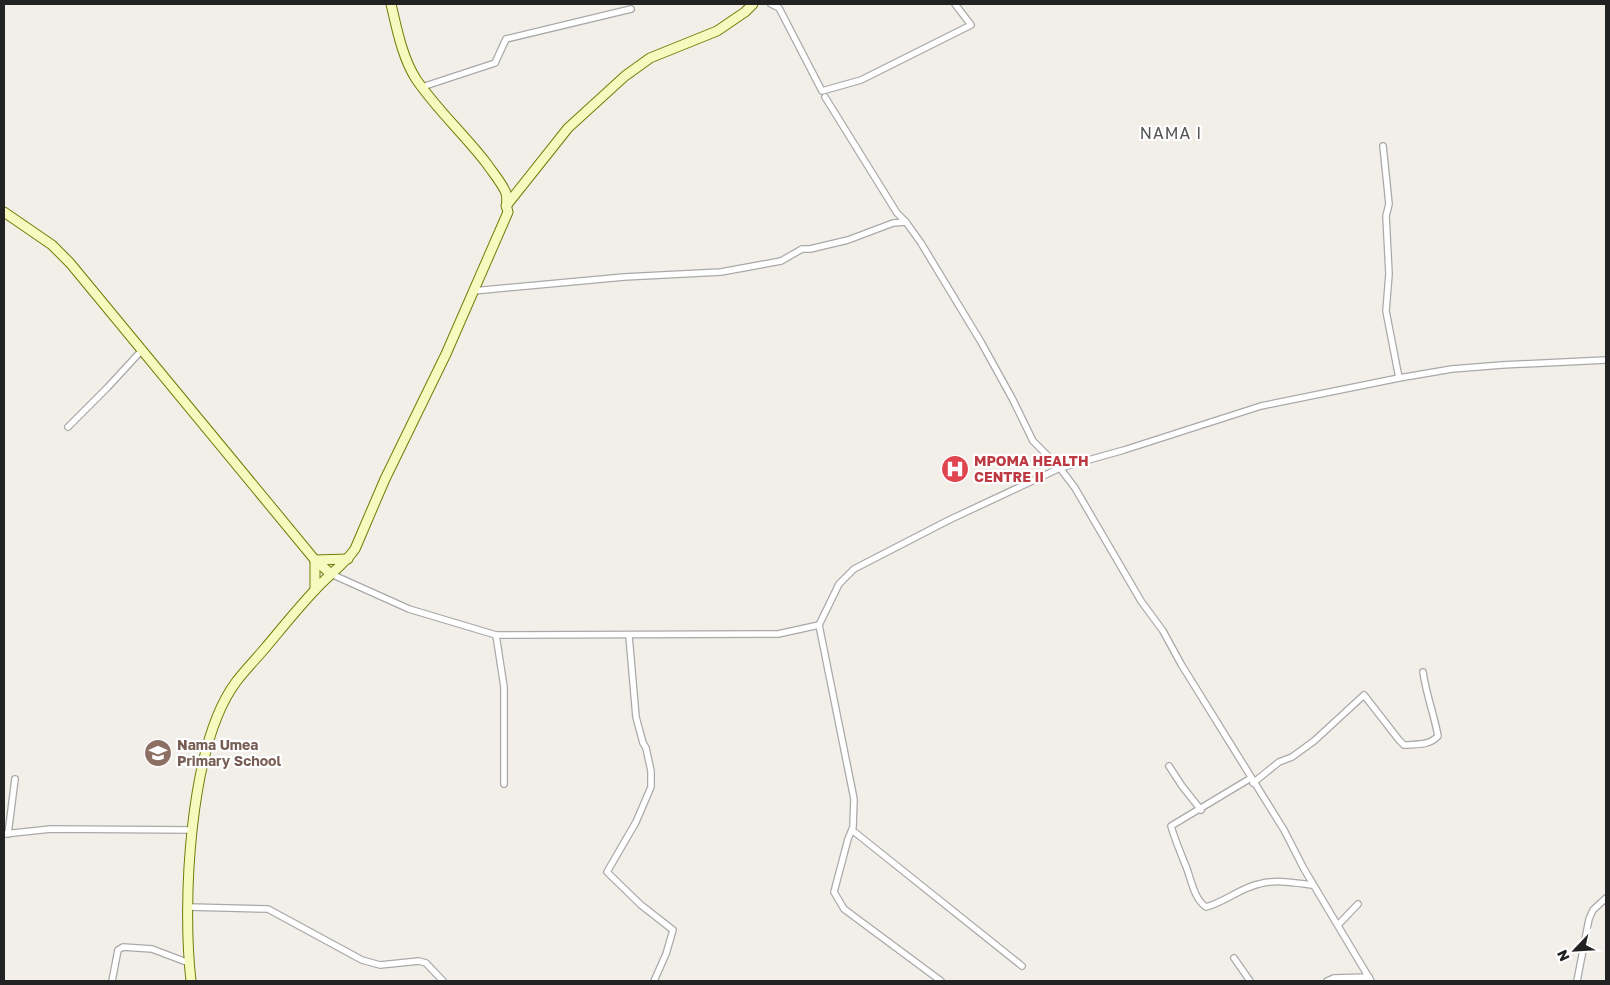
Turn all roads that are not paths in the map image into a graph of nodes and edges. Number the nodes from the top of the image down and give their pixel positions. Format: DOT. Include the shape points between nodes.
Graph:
graph roads {
  1 [pos="391,4"];
  2 [pos="752,4"];
  3 [pos="771,4"];
  4 [pos="955,4"];
  5 [pos="631,10"];
  6 [pos="422,87"];
  7 [pos="825,97"];
  8 [pos="1382,146"];
  9 [pos="505,206"];
  10 [pos="4,212"];
  11 [pos="906,222"];
  12 [pos="473,291"];
  13 [pos="142,350"];
  14 [pos="1606,360"];
  15 [pos="1399,378"];
  16 [pos="68,427"];
  17 [pos="1060,468"];
  18 [pos="348,559"];
  19 [pos="315,560"];
  20 [pos="331,574"];
  21 [pos="316,590"];
  22 [pos="819,625"];
  23 [pos="496,635"];
  24 [pos="630,636"];
  25 [pos="1423,672"];
  26 [pos="1170,766"];
  27 [pos="15,779"];
  28 [pos="1252,781"];
  29 [pos="504,784"];
  30 [pos="1201,810"];
  31 [pos="193,830"];
  32 [pos="852,830"];
  33 [pos="6,834"];
  34 [pos="1313,885"];
  35 [pos="1606,898"];
  36 [pos="1358,904"];
  37 [pos="189,907"];
  38 [pos="1338,926"];
  39 [pos="1234,958"];
  40 [pos="189,963"];
  41 [pos="1022,966"];
  42 [pos="1370,979"];
  43 [pos="112,981"];
  44 [pos="191,981"];
  45 [pos="443,981"];
  46 [pos="654,981"];
  47 [pos="941,981"];
  48 [pos="1250,981"];
  49 [pos="1326,981"];
  50 [pos="1577,981"];
  1 -- 6 [label="street" via="404,54"];
  2 -- 9 [label="street" via="717,32 650,58 625,76 568,128"];
  3 -- 4 [label="street" via="779,8 822,92 861,80 971,25"];
  5 -- 6 [label="street" via="506,39 495,63"];
  6 -- 9 [label="street" via="493,173 506,194"];
  7 -- 11 [label="street" via="897,213"];
  8 -- 15 [label="street" via="1390,204 1386,216 1389,274 1386,312"];
  9 -- 12 [label="street" via="508,212"];
  10 -- 13 [label="street" via="62,254"];
  11 -- 12 [label="street" via="893,223 848,240 802,249 781,261 720,272"];
  11 -- 17 [label="street" via="981,342 1033,441"];
  12 -- 18 [label="street"];
  13 -- 16 [label="street"];
  13 -- 19 [label="street"];
  14 -- 15 [label="street" via="1462,368"];
  15 -- 17 [label="street" via="1261,406"];
  17 -- 22 [label="street" via="854,569 840,584"];
  17 -- 28 [label="street" via="1163,631"];
  18 -- 19 [label="street"];
  18 -- 20 [label="street"];
  19 -- 20 [label="street"];
  19 -- 21 [label="street"];
  20 -- 21 [label="street"];
  20 -- 23 [label="street" via="409,609"];
  21 -- 31 [label="street" via="236,682 219,711 202,767"];
  22 -- 24 [label="street" via="778,634"];
  22 -- 32 [label="street" via="854,799"];
  23 -- 24 [label="street"];
  23 -- 29 [label="street" via="504,687"];
  24 -- 46 [label="street" via="636,717 651,771 651,787 636,822 607,872 641,906 673,930"];
  25 -- 28 [label="street" via="1438,736 1433,741 1404,745 1364,696 1292,758 1279,762"];
  26 -- 30 [label="street"];
  27 -- 33 [label="street"];
  28 -- 30 [label="street"];
  28 -- 34 [label="street" via="1284,830"];
  30 -- 34 [label="street" via="1171,826 1198,899 1206,907 1259,883"];
  31 -- 33 [label="street" via="51,829"];
  31 -- 37 [label="street"];
  32 -- 41 [label="street"];
  32 -- 47 [label="street" via="834,892 839,901 844,909"];
  34 -- 38 [label="street"];
  35 -- 50 [label="street" via="1593,910 1589,919"];
  36 -- 38 [label="street"];
  37 -- 40 [label="street"];
  37 -- 45 [label="street" via="268,909 362,960 380,964 420,961"];
  38 -- 42 [label="street"];
  39 -- 48 [label="street"];
  40 -- 43 [label="street" via="152,949 123,946 118,950"];
  40 -- 44 [label="street"];
  42 -- 49 [label="street" via="1334,978"];
}
